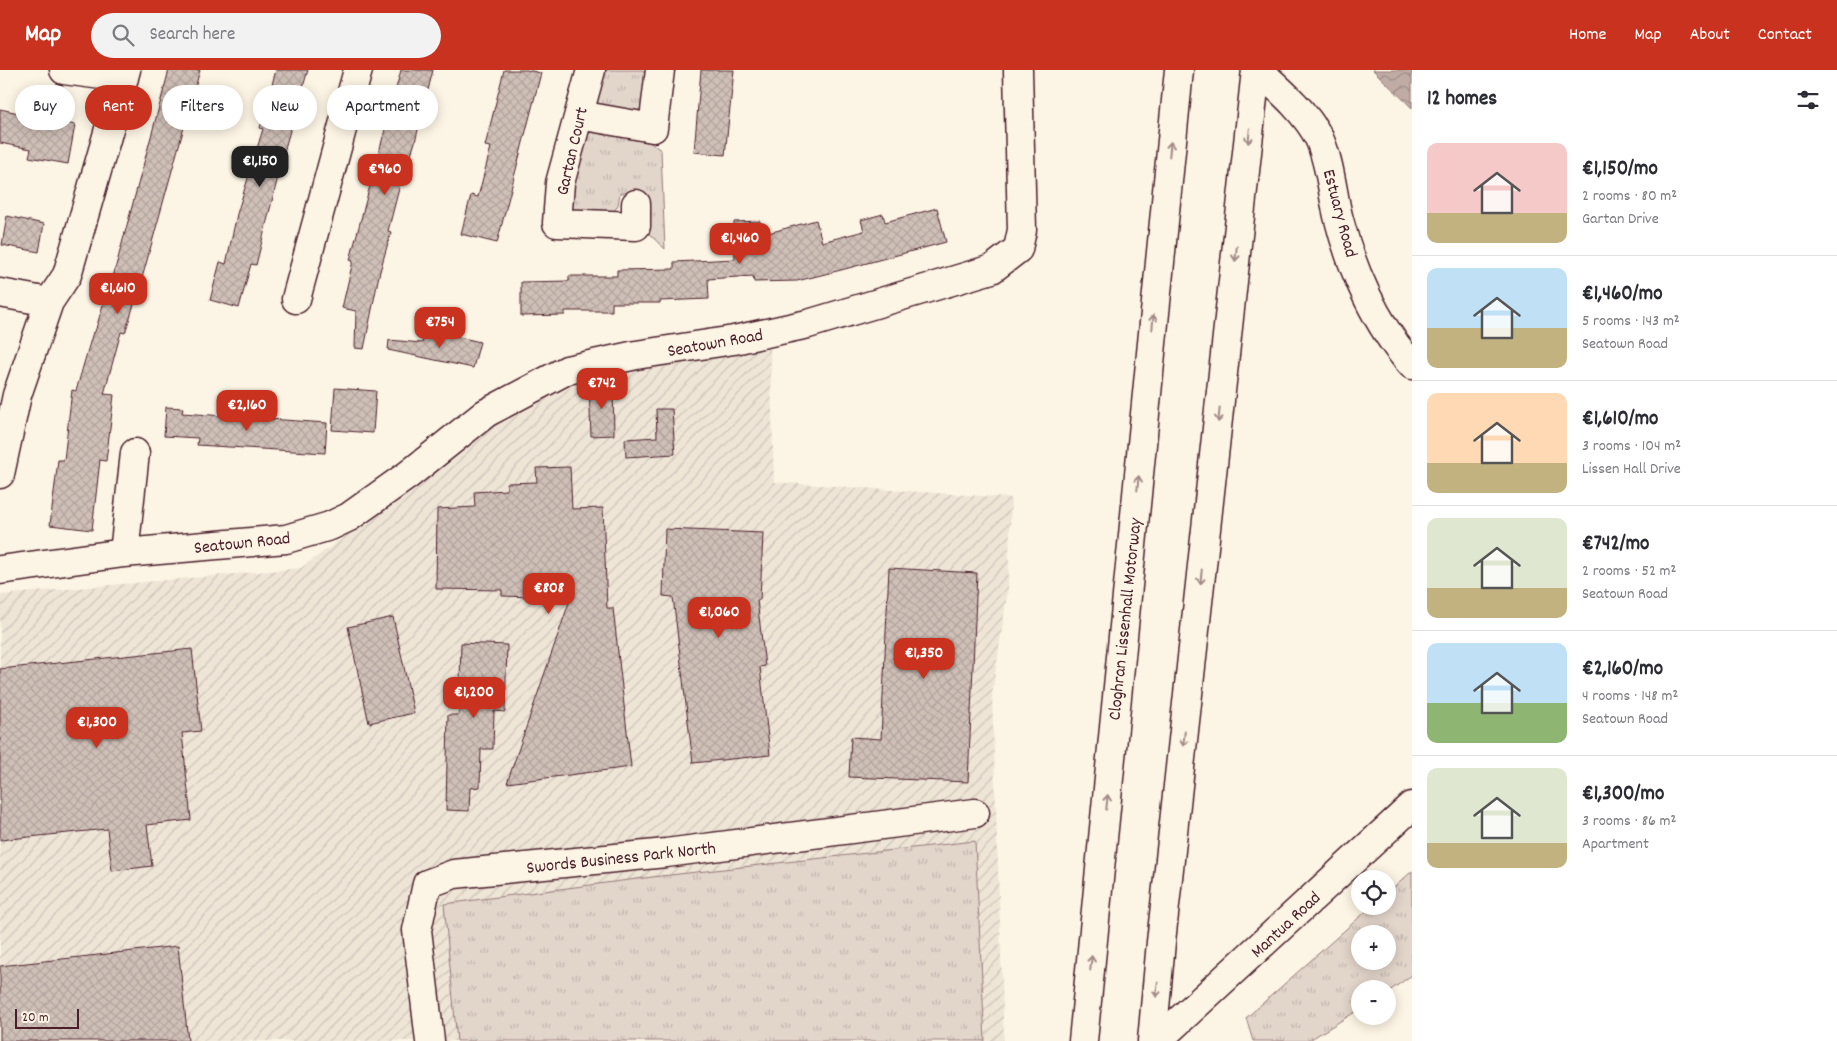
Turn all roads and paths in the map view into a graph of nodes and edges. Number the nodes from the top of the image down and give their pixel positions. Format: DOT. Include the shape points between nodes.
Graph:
graph roads {
  1 [pos="64,70"];
  2 [pos="358,70"];
  3 [pos="591,70"];
  4 [pos="660,70"];
  5 [pos="1018,70"];
  6 [pos="1179,70"];
  7 [pos="1257,70"];
  8 [pos="125,74"];
  9 [pos="579,115"];
  10 [pos="636,204"];
  11 [pos="0,293"];
  12 [pos="296,299"];
  13 [pos="49,302"];
  14 [pos="1412,365"];
  15 [pos="136,453"];
  16 [pos="0,474"];
  17 [pos="124,553"];
  18 [pos="0,570"];
  19 [pos="1412,806"];
  20 [pos="975,813"];
  21 [pos="430,1041"];
  22 [pos="1083,1041"];
  23 [pos="1152,1041"];
  24 [pos="1157,1041"];
  1 -- 8 [label="main road"];
  2 -- 12 [label="main road"];
  3 -- 9 [label="main road, Gartan Court"];
  4 -- 9 [label="main road" via="652,128"];
  5 -- 17 [label="main road, Seatown Road" via="1022,230 1018,249 992,269 808,324 567,370 486,413 408,475 349,517 330,526 286,539"];
  22 -- 6 [label="main road, Cloghran Lissenhall Motorway, one-way"];
  7 -- 14 [label="main road, Estuary Road" via="1298,108 1318,138 1330,172 1345,242 1368,296 1396,347"];
  7 -- 23 [label="main road, one-way"];
  8 -- 13 [label="main road" via="68,275"];
  9 -- 10 [label="main road, Gartan Court" via="560,183 557,223 636,226"];
  11 -- 13 [label="main road"];
  13 -- 16 [label="main road" via="17,395"];
  15 -- 17 [label="main road"];
  17 -- 18 [label="main road, Seatown Road"];
  19 -- 24 [label="main road, Mantua Road"];
  20 -- 21 [label="main road, Swords Business Park North" via="666,853 454,874 437,879 427,884 417,930"];
}
